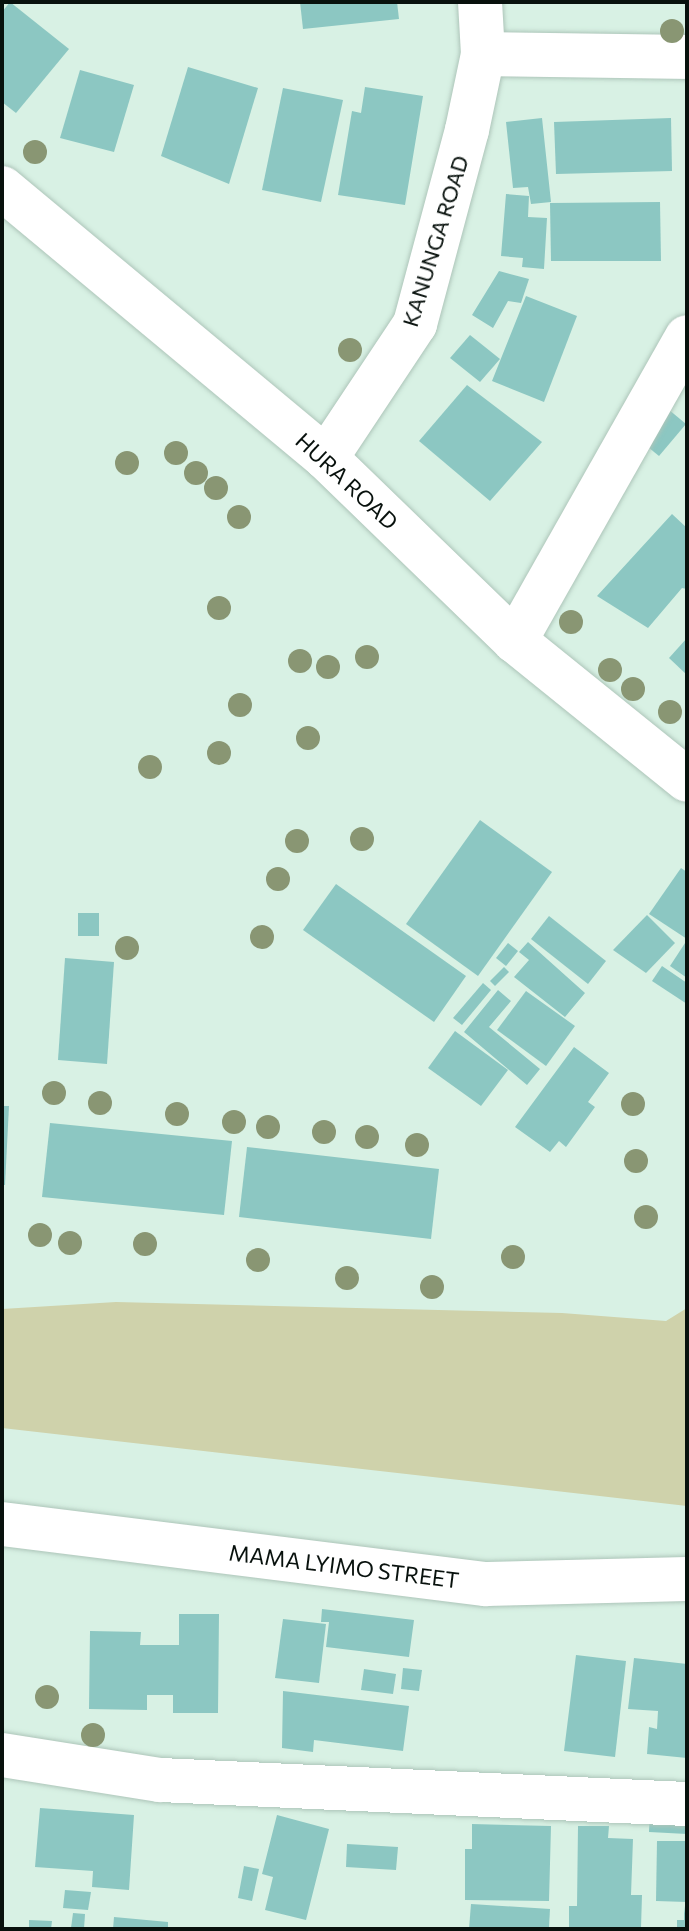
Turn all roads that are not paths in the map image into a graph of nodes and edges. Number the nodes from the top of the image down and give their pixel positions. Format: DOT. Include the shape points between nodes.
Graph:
graph roads {
  1 [pos="480,2"];
  2 [pos="483,54"];
  3 [pos="687,57"];
  4 [pos="2,188"];
  5 [pos="687,337"];
  6 [pos="326,458"];
  7 [pos="515,641"];
  8 [pos="687,780"];
  9 [pos="2,1524"];
  10 [pos="687,1579"];
  11 [pos="2,1755"];
  12 [pos="687,1804"];
  1 -- 2 [label="street, KANUNGA ROAD"];
  2 -- 3 [label="street"];
  2 -- 6 [label="street, KANUNGA ROAD" via="415,324"];
  4 -- 6 [label="street, HURA ROAD"];
  5 -- 7 [label="street"];
  6 -- 7 [label="street, HURA ROAD"];
  7 -- 8 [label="street, HURA ROAD"];
  9 -- 10 [label="street, MAMA LYIMO STREET" via="485,1584"];
  11 -- 12 [label="street" via="160,1780"];
}
